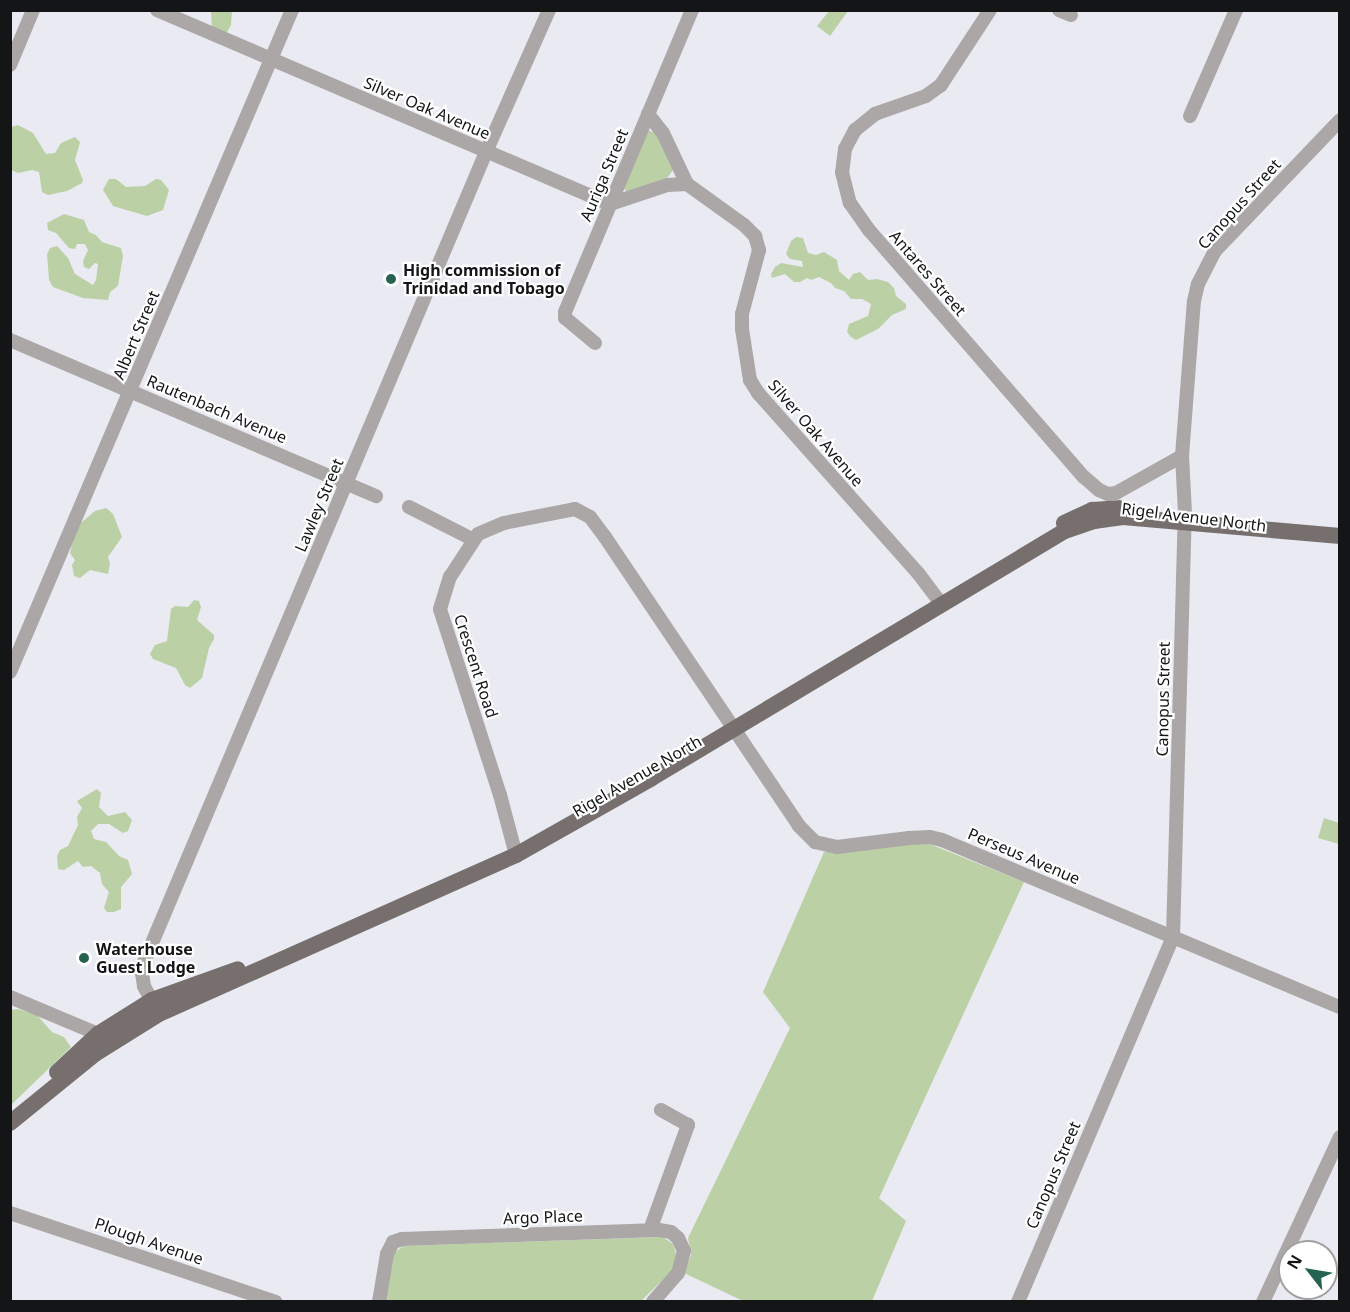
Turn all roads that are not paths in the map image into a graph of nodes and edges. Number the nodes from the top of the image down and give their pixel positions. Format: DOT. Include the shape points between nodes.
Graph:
graph roads {
  1 [pos="33,10"];
  2 [pos="157,10"];
  3 [pos="292,10"];
  4 [pos="549,10"];
  5 [pos="692,10"];
  6 [pos="990,10"];
  7 [pos="1236,10"];
  8 [pos="271,60"];
  9 [pos="10,65"];
  10 [pos="648,114"];
  11 [pos="1190,116"];
  12 [pos="1340,120"];
  13 [pos="486,152"];
  14 [pos="687,184"];
  15 [pos="610,204"];
  16 [pos="10,340"];
  17 [pos="595,343"];
  18 [pos="131,390"];
  19 [pos="1182,456"];
  20 [pos="347,483"];
  21 [pos="376,496"];
  22 [pos="409,507"];
  23 [pos="1184,518"];
  24 [pos="1340,536"];
  25 [pos="472,539"];
  26 [pos="939,601"];
  27 [pos="10,672"];
  28 [pos="731,726"];
  29 [pos="515,850"];
  30 [pos="1173,937"];
  31 [pos="10,997"];
  32 [pos="156,1007"];
  33 [pos="1340,1008"];
  34 [pos="98,1034"];
  35 [pos="126,1035"];
  36 [pos="95,1054"];
  37 [pos="661,1110"];
  38 [pos="10,1114"];
  39 [pos="10,1123"];
  40 [pos="1340,1137"];
  41 [pos="10,1213"];
  42 [pos="650,1230"];
  43 [pos="276,1302"];
  44 [pos="379,1302"];
  45 [pos="653,1302"];
  46 [pos="1018,1302"];
  47 [pos="1263,1302"];
  1 -- 9 [label="street"];
  2 -- 8 [label="street, Silver Oak Avenue"];
  3 -- 8 [label="street, Albert Street"];
  4 -- 13 [label="street, Lawley Street"];
  5 -- 10 [label="street, Auriga Street"];
  6 -- 19 [label="street, Antares Street" via="940,85 926,96 875,114 855,130 845,149 842,172 850,203 877,239 1099,490 1116,493"];
  7 -- 11 [label="street"];
  8 -- 13 [label="street, Silver Oak Avenue"];
  8 -- 18 [label="street, Albert Street"];
  10 -- 14 [label="street, Silver Oak Avenue" via="663,133"];
  10 -- 15 [label="street, Auriga Street"];
  12 -- 19 [label="street, Canopus Street" via="1234,230 1206,267 1194,301"];
  13 -- 15 [label="street, Silver Oak Avenue"];
  13 -- 20 [label="street, Lawley Street"];
  14 -- 15 [label="street" via="667,185"];
  14 -- 26 [label="street, Silver Oak Avenue" via="744,225 758,243 758,262 742,314 746,361 754,387"];
  15 -- 17 [label="street, Auriga Street" via="564,314"];
  16 -- 18 [label="street, Rautenbach Avenue"];
  18 -- 20 [label="street, Rautenbach Avenue"];
  18 -- 27 [label="street, Albert Street"];
  19 -- 23 [label="street, Canopus Street"];
  20 -- 21 [label="street, Rautenbach Avenue"];
  20 -- 32 [label="street, Lawley Street" via="144,962 143,979"];
  22 -- 25 [label="street"];
  23 -- 24 [label="main road, Rigel Avenue North"];
  23 -- 26 [label="main road, Rigel Avenue North" via="1123,517 1078,526"];
  23 -- 30 [label="street, Canopus Street"];
  25 -- 28 [label="street" via="504,523 569,510 585,513"];
  25 -- 29 [label="street, Crescent Road" via="450,577 440,609"];
  26 -- 28 [label="main road, Rigel Avenue North"];
  28 -- 29 [label="main road, Rigel Avenue North"];
  28 -- 30 [label="street, Perseus Avenue" via="799,826 815,842 837,847 909,838 936,839"];
  29 -- 32 [label="main road, Rigel Avenue North"];
  30 -- 33 [label="street, Perseus Avenue"];
  30 -- 46 [label="street, Canopus Street"];
  31 -- 34 [label="street"];
  32 -- 34 [label="main road, Rigel Avenue North"];
  32 -- 35 [label="main road, Rigel Avenue North"];
  34 -- 35 [label="main road"];
  34 -- 36 [label="main road"];
  34 -- 38 [label="main road, Rigel Avenue North"];
  35 -- 36 [label="main road, Rigel Avenue North"];
  36 -- 39 [label="main road, Rigel Avenue North"];
  37 -- 42 [label="street" via="688,1125"];
  40 -- 47 [label="street"];
  41 -- 43 [label="street, Plough Avenue"];
  42 -- 44 [label="street, Argo Place" via="402,1239 393,1242 387,1254"];
  42 -- 45 [label="street, Argo Place" via="671,1232 684,1251 678,1273"];
}
